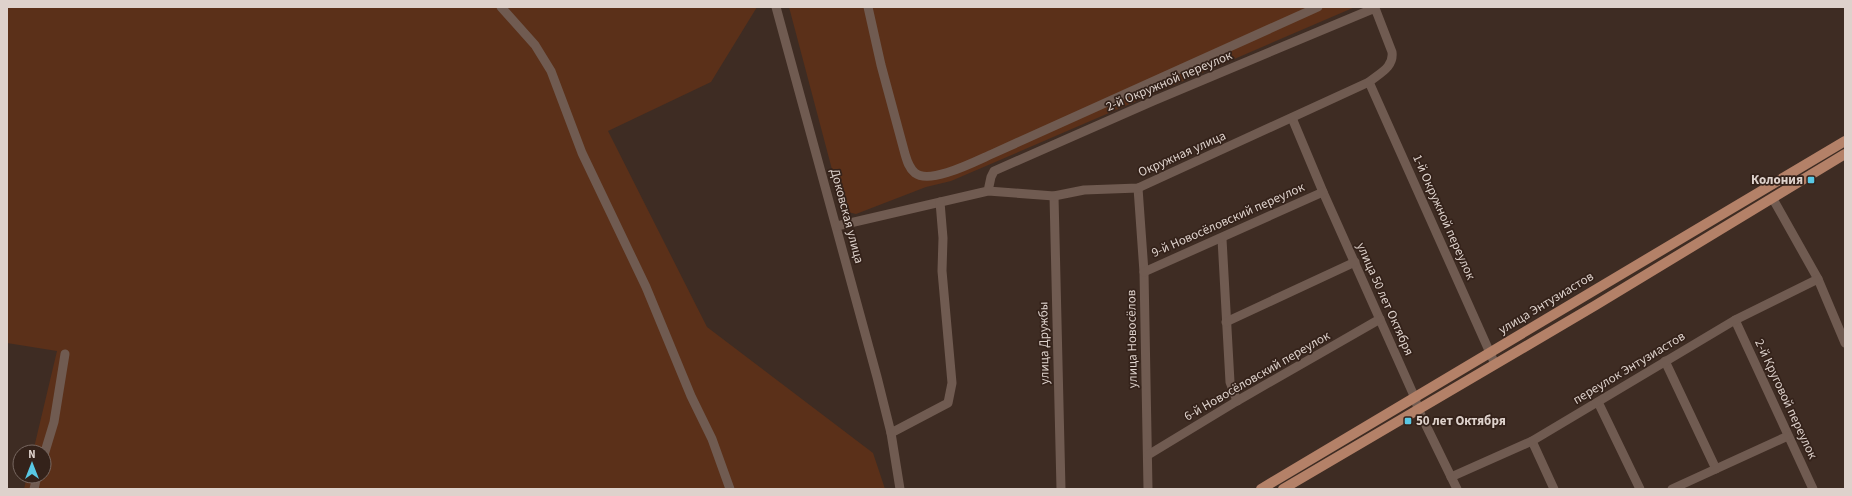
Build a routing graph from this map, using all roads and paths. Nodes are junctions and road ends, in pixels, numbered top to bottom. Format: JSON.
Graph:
{"nodes":[{"id":1,"x":501,"y":7,"type":"edge"},
{"id":2,"x":776,"y":7,"type":"edge"},
{"id":3,"x":868,"y":7,"type":"edge"},
{"id":4,"x":1318,"y":7,"type":"edge"},
{"id":5,"x":1375,"y":8,"type":"joint"},
{"id":6,"x":1370,"y":82,"type":"junction"},
{"id":7,"x":1292,"y":118,"type":"junction"},
{"id":8,"x":1845,"y":141,"type":"edge"},
{"id":9,"x":1845,"y":154,"type":"edge"},
{"id":10,"x":1138,"y":188,"type":"junction"},
{"id":11,"x":988,"y":191,"type":"junction"},
{"id":12,"x":1323,"y":192,"type":"junction"},
{"id":13,"x":1054,"y":196,"type":"junction"},
{"id":14,"x":1773,"y":199,"type":"junction"},
{"id":15,"x":940,"y":202,"type":"junction"},
{"id":16,"x":837,"y":226,"type":"junction"},
{"id":17,"x":1222,"y":238,"type":"junction"},
{"id":18,"x":1355,"y":262,"type":"junction"},
{"id":19,"x":1144,"y":272,"type":"junction"},
{"id":20,"x":1818,"y":279,"type":"junction"},
{"id":21,"x":1380,"y":319,"type":"junction"},
{"id":22,"x":1735,"y":320,"type":"junction"},
{"id":23,"x":1226,"y":322,"type":"junction"},
{"id":24,"x":1845,"y":343,"type":"edge"},
{"id":25,"x":1490,"y":352,"type":"junction"},
{"id":26,"x":65,"y":354,"type":"dead end"},
{"id":27,"x":1665,"y":361,"type":"junction"},
{"id":28,"x":1495,"y":364,"type":"junction"},
{"id":29,"x":1415,"y":398,"type":"junction"},
{"id":30,"x":1237,"y":401,"type":"junction"},
{"id":31,"x":1598,"y":402,"type":"junction"},
{"id":32,"x":1418,"y":409,"type":"junction"},
{"id":33,"x":891,"y":433,"type":"junction"},
{"id":34,"x":1788,"y":436,"type":"junction"},
{"id":35,"x":1532,"y":441,"type":"junction"},
{"id":36,"x":47,"y":444,"type":"edge"},
{"id":37,"x":1148,"y":455,"type":"junction"},
{"id":38,"x":1716,"y":469,"type":"junction"},
{"id":39,"x":1451,"y":477,"type":"junction"},
{"id":40,"x":1454,"y":488,"type":"edge"},
{"id":41,"x":730,"y":489,"type":"edge"},
{"id":42,"x":900,"y":489,"type":"edge"},
{"id":43,"x":1061,"y":489,"type":"edge"},
{"id":44,"x":1148,"y":489,"type":"edge"},
{"id":45,"x":1261,"y":489,"type":"edge"},
{"id":46,"x":1283,"y":489,"type":"edge"},
{"id":47,"x":1554,"y":489,"type":"edge"},
{"id":48,"x":1640,"y":489,"type":"edge"},
{"id":49,"x":1672,"y":489,"type":"edge"},
{"id":50,"x":1813,"y":489,"type":"edge"}],
"edges":[{"from":1,"to":41,"type":"street"},
{"from":2,"to":16,"type":"street","name":"Доковская улица"},
{"from":3,"to":4,"type":"street"},
{"from":5,"to":6,"type":"street","name":"Окружная улица"},
{"from":5,"to":11,"type":"street","name":"2-й Окружной переулок"},
{"from":6,"to":7,"type":"street","name":"Окружная улица"},
{"from":6,"to":25,"type":"street","name":"1-й Окружной переулок"},
{"from":7,"to":10,"type":"street","name":"Окружная улица"},
{"from":7,"to":12,"type":"street","name":"улица 50 лет Октября"},
{"from":8,"to":25,"type":"main road","name":"улица Энтузиастов"},
{"from":9,"to":14,"type":"main road","name":"улица Энтузиастов"},
{"from":10,"to":13,"type":"street","name":"Окружная улица"},
{"from":10,"to":19,"type":"street","name":"улица Новосёлов"},
{"from":11,"to":13,"type":"street","name":"Окружная улица"},
{"from":11,"to":15,"type":"street","name":"Окружная улица"},
{"from":12,"to":17,"type":"street","name":"9-й Новосёловский переулок"},
{"from":12,"to":18,"type":"street","name":"улица 50 лет Октября"},
{"from":13,"to":43,"type":"street","name":"улица Дружбы"},
{"from":14,"to":20,"type":"street"},
{"from":14,"to":28,"type":"main road","name":"улица Энтузиастов"},
{"from":15,"to":16,"type":"street","name":"Окружная улица"},
{"from":15,"to":33,"type":"street"},
{"from":16,"to":33,"type":"street","name":"Доковская улица"},
{"from":17,"to":19,"type":"street","name":"9-й Новосёловский переулок"},
{"from":17,"to":23,"type":"street"},
{"from":18,"to":21,"type":"street","name":"улица 50 лет Октября"},
{"from":18,"to":23,"type":"street"},
{"from":19,"to":37,"type":"street","name":"улица Новосёлов"},
{"from":20,"to":22,"type":"street","name":"переулок Энтузиастов"},
{"from":20,"to":24,"type":"street"},
{"from":21,"to":29,"type":"street","name":"улица 50 лет Октября"},
{"from":21,"to":30,"type":"street","name":"6-й Новосёловский переулок"},
{"from":22,"to":27,"type":"street","name":"переулок Энтузиастов"},
{"from":22,"to":34,"type":"street","name":"2-й Круговой переулок"},
{"from":23,"to":30,"type":"street"},
{"from":25,"to":28,"type":"street","name":"1-й Окружной переулок"},
{"from":25,"to":29,"type":"main road","name":"улица Энтузиастов"},
{"from":26,"to":36,"type":"street"},
{"from":27,"to":31,"type":"street","name":"переулок Энтузиастов"},
{"from":27,"to":38,"type":"street"},
{"from":28,"to":32,"type":"main road","name":"улица Энтузиастов"},
{"from":29,"to":32,"type":"street","name":"улица 50 лет Октября"},
{"from":29,"to":45,"type":"main road","name":"улица Энтузиастов"},
{"from":30,"to":37,"type":"street","name":"6-й Новосёловский переулок"},
{"from":31,"to":35,"type":"street","name":"переулок Энтузиастов"},
{"from":31,"to":48,"type":"street"},
{"from":32,"to":39,"type":"street","name":"улица 50 лет Октября"},
{"from":32,"to":46,"type":"main road","name":"улица Энтузиастов"},
{"from":33,"to":42,"type":"street","name":"Доковская улица"},
{"from":34,"to":38,"type":"street"},
{"from":34,"to":50,"type":"street","name":"2-й Круговой переулок"},
{"from":35,"to":39,"type":"street","name":"переулок Энтузиастов"},
{"from":35,"to":47,"type":"street"},
{"from":37,"to":44,"type":"street","name":"улица Новосёлов"},
{"from":38,"to":49,"type":"street"},
{"from":39,"to":40,"type":"street","name":"улица 50 лет Октября"}]}
